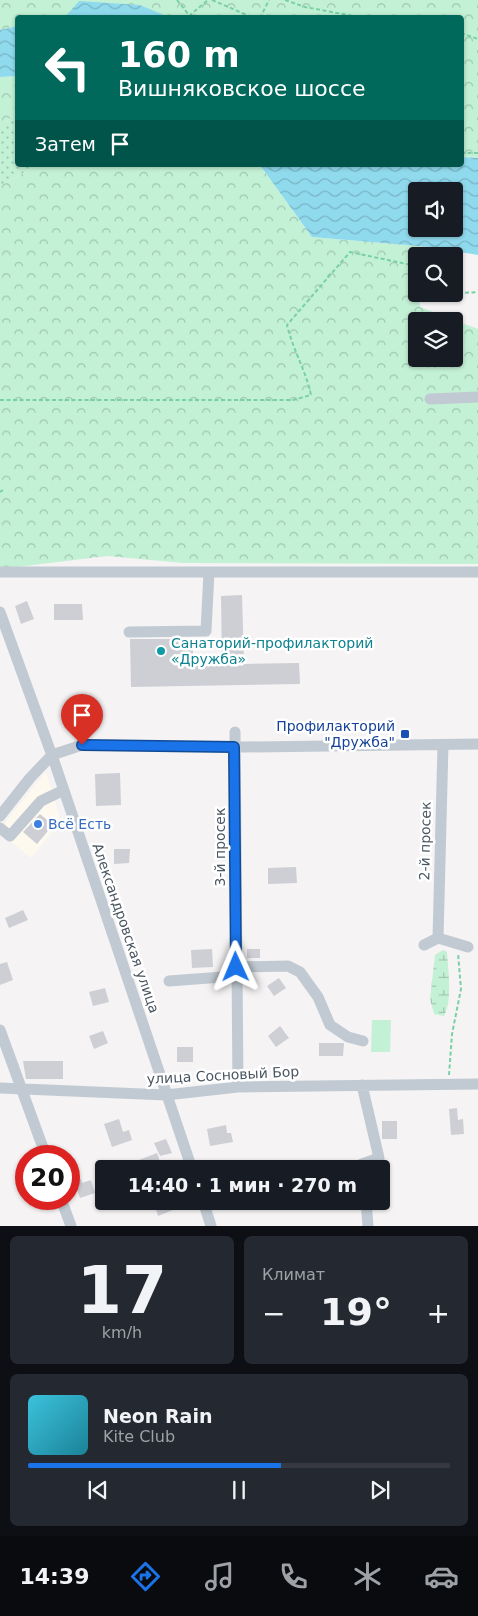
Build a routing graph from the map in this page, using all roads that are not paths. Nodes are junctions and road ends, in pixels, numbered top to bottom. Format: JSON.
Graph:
{"nodes":[{"id":1,"x":478,"y":398,"type":"edge"},
{"id":2,"x":430,"y":399,"type":"dead end"},
{"id":3,"x":0,"y":572,"type":"edge"},
{"id":4,"x":208,"y":572,"type":"junction"},
{"id":5,"x":478,"y":572,"type":"edge"},
{"id":6,"x":0,"y":612,"type":"edge"},
{"id":7,"x":129,"y":632,"type":"dead end"},
{"id":8,"x":235,"y":732,"type":"dead end"},
{"id":9,"x":478,"y":744,"type":"edge"},
{"id":10,"x":443,"y":745,"type":"junction"},
{"id":11,"x":234,"y":747,"type":"junction"},
{"id":12,"x":52,"y":755,"type":"junction"},
{"id":13,"x":64,"y":790,"type":"junction"},
{"id":14,"x":0,"y":816,"type":"edge"},
{"id":15,"x":0,"y":828,"type":"edge"},
{"id":16,"x":438,"y":938,"type":"junction"},
{"id":17,"x":424,"y":944,"type":"dead end"},
{"id":18,"x":462,"y":945,"type":"road end"},
{"id":19,"x":236,"y":971,"type":"junction"},
{"id":20,"x":169,"y":981,"type":"dead end"},
{"id":21,"x":0,"y":1030,"type":"edge"},
{"id":22,"x":363,"y":1041,"type":"dead end"},
{"id":23,"x":478,"y":1084,"type":"edge"},
{"id":24,"x":362,"y":1085,"type":"junction"},
{"id":25,"x":238,"y":1087,"type":"junction"},
{"id":26,"x":0,"y":1088,"type":"edge"},
{"id":27,"x":21,"y":1088,"type":"junction"},
{"id":28,"x":166,"y":1095,"type":"junction"},
{"id":29,"x":42,"y":1145,"type":"edge"},
{"id":30,"x":189,"y":1160,"type":"edge"},
{"id":31,"x":373,"y":1160,"type":"edge"},
{"id":32,"x":65,"y":1210,"type":"edge"},
{"id":33,"x":206,"y":1210,"type":"edge"},
{"id":34,"x":367,"y":1210,"type":"edge"},
{"id":35,"x":71,"y":1226,"type":"edge"},
{"id":36,"x":211,"y":1226,"type":"edge"},
{"id":37,"x":368,"y":1226,"type":"edge"}],
"edges":[{"from":1,"to":2,"type":"street"},
{"from":3,"to":4,"type":"street"},
{"from":4,"to":5,"type":"street"},
{"from":4,"to":7,"type":"street"},
{"from":6,"to":12,"type":"street","name":"Александровская улица"},
{"from":8,"to":11,"type":"street","name":"3-й просек"},
{"from":9,"to":10,"type":"street"},
{"from":10,"to":11,"type":"street"},
{"from":10,"to":16,"type":"street","name":"2-й просек"},
{"from":11,"to":12,"type":"street"},
{"from":11,"to":19,"type":"street","name":"3-й просек"},
{"from":12,"to":13,"type":"street","name":"Александровская улица"},
{"from":12,"to":14,"type":"street"},
{"from":13,"to":15,"type":"street"},
{"from":13,"to":28,"type":"street","name":"Александровская улица"},
{"from":16,"to":17,"type":"street"},
{"from":16,"to":18,"type":"street"},
{"from":19,"to":20,"type":"street"},
{"from":19,"to":22,"type":"street"},
{"from":19,"to":25,"type":"street","name":"3-й просек"},
{"from":21,"to":27,"type":"street"},
{"from":23,"to":24,"type":"street","name":"улица Сосновый Бор"},
{"from":24,"to":25,"type":"street","name":"улица Сосновый Бор"},
{"from":24,"to":31,"type":"street"},
{"from":25,"to":28,"type":"street","name":"улица Сосновый Бор"},
{"from":26,"to":27,"type":"street","name":"улица Сосновый Бор"},
{"from":27,"to":28,"type":"street","name":"улица Сосновый Бор"},
{"from":27,"to":29,"type":"street"},
{"from":28,"to":30,"type":"street","name":"Александровская улица"},
{"from":32,"to":35,"type":"street"},
{"from":33,"to":36,"type":"street"},
{"from":34,"to":37,"type":"street"}]}
